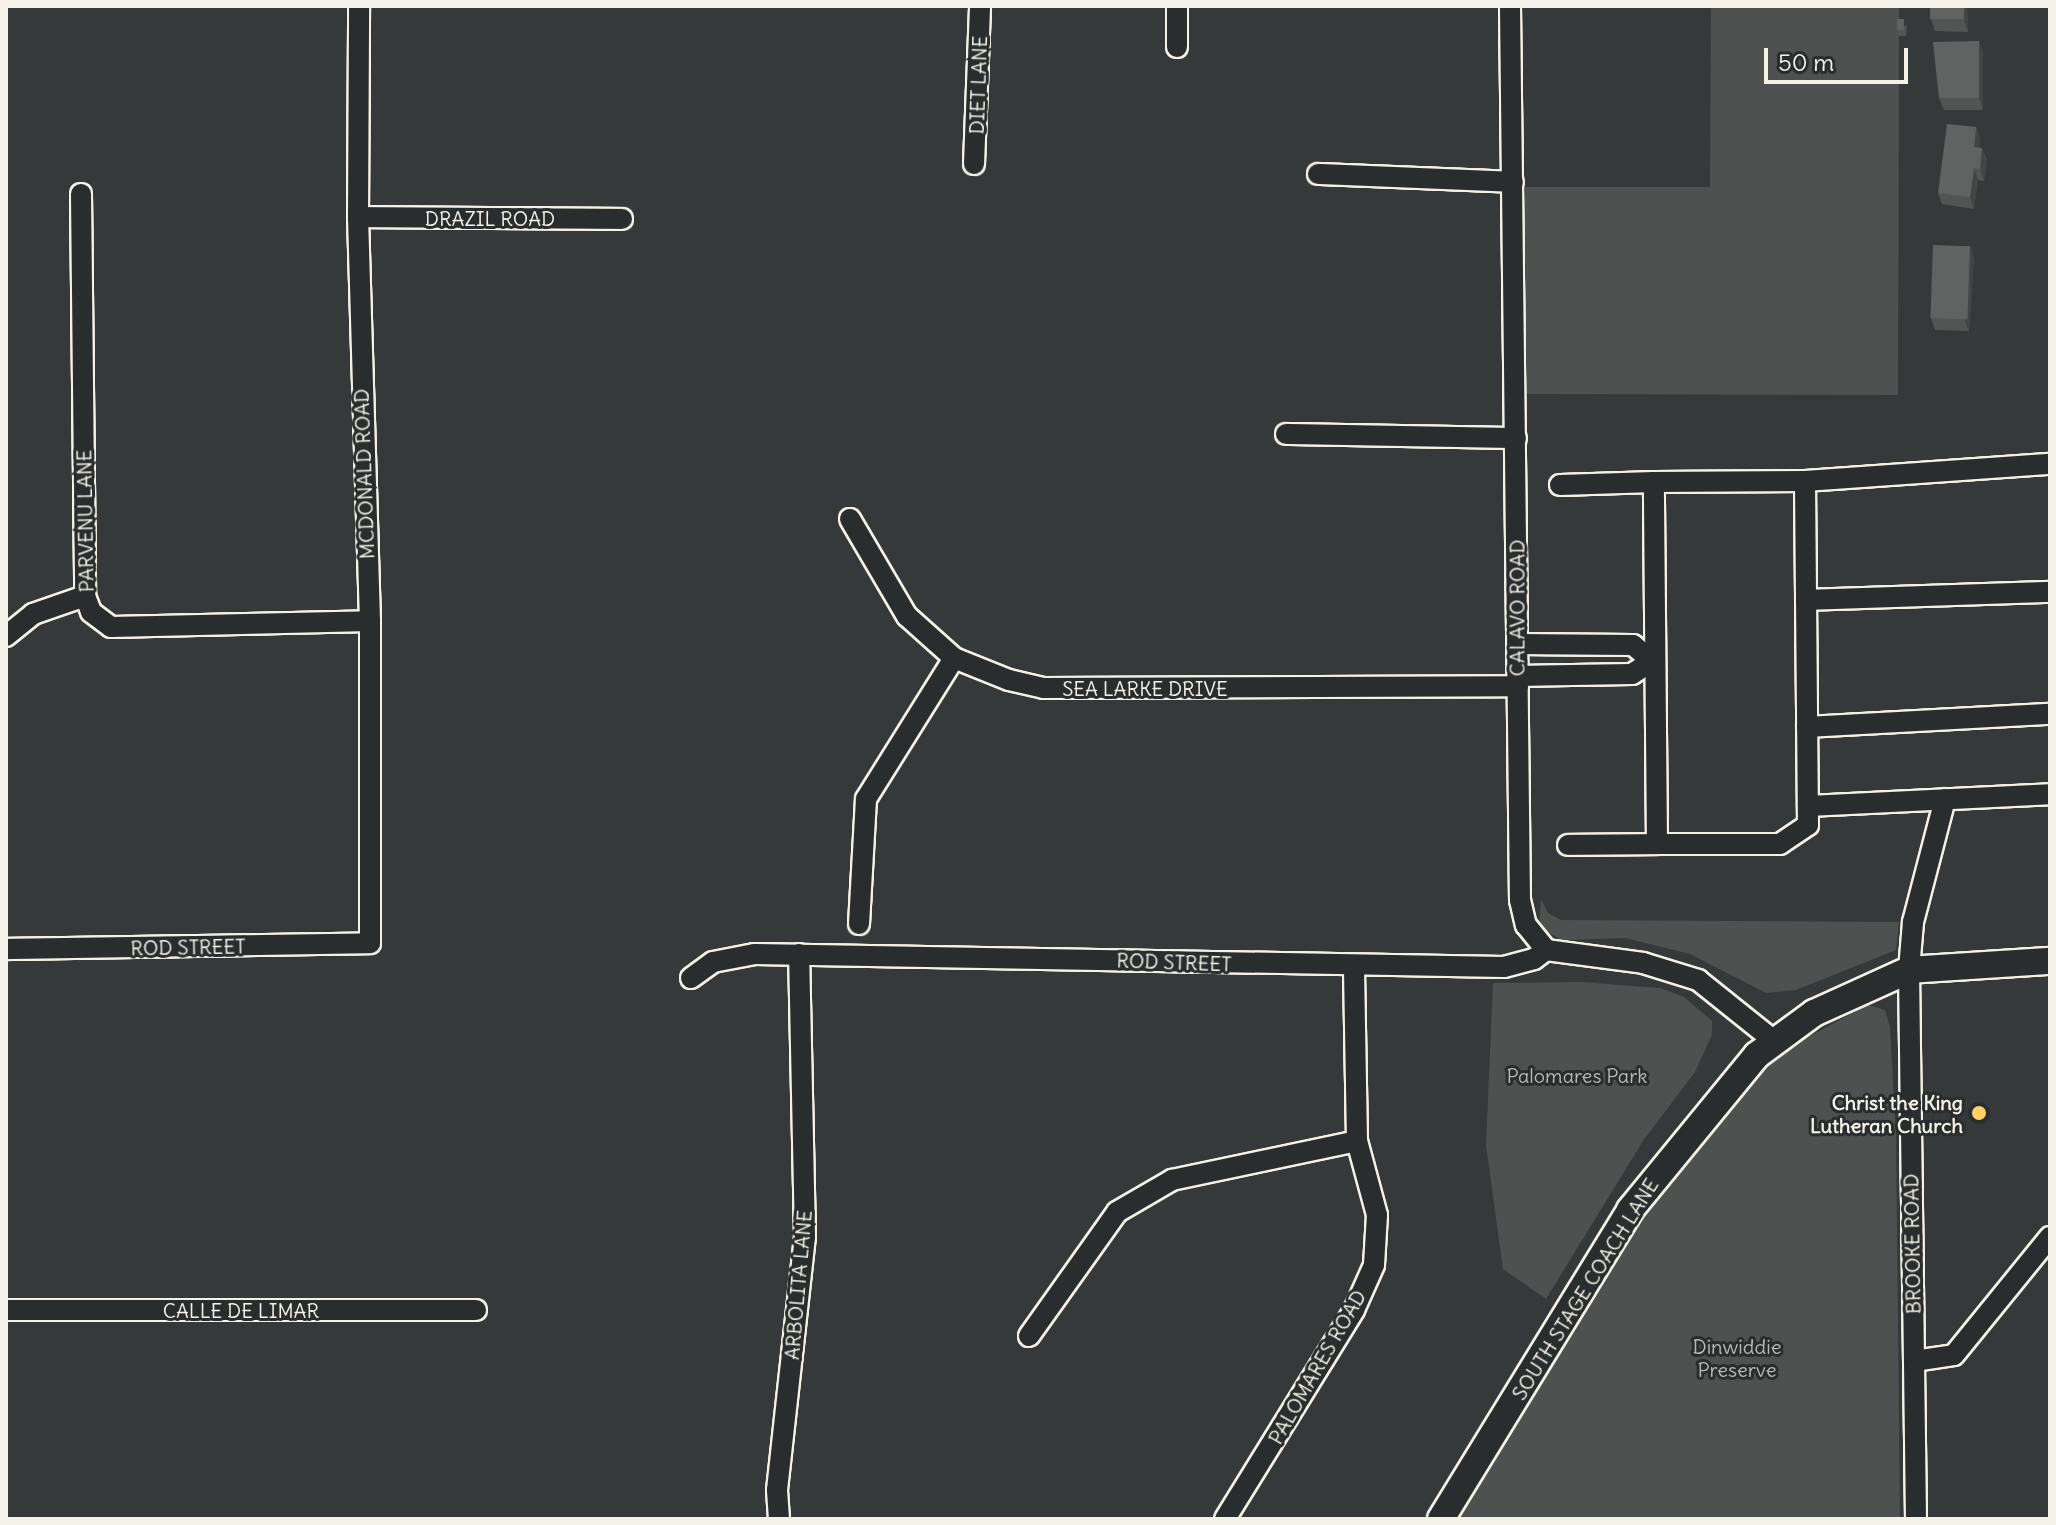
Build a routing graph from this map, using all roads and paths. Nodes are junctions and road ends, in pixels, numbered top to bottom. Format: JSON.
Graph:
{"nodes":[{"id":1,"x":359,"y":6,"type":"edge"},
{"id":2,"x":980,"y":6,"type":"edge"},
{"id":3,"x":1177,"y":6,"type":"edge"},
{"id":4,"x":1510,"y":6,"type":"edge"},
{"id":5,"x":1177,"y":47,"type":"dead end"},
{"id":6,"x":974,"y":164,"type":"dead end"},
{"id":7,"x":1318,"y":174,"type":"dead end"},
{"id":8,"x":1513,"y":182,"type":"junction"},
{"id":9,"x":81,"y":194,"type":"dead end"},
{"id":10,"x":358,"y":217,"type":"junction"},
{"id":11,"x":622,"y":219,"type":"dead end"},
{"id":12,"x":1286,"y":434,"type":"dead end"},
{"id":13,"x":1516,"y":438,"type":"junction"},
{"id":14,"x":2050,"y":464,"type":"edge"},
{"id":15,"x":1805,"y":481,"type":"junction"},
{"id":16,"x":1654,"y":482,"type":"junction"},
{"id":17,"x":1560,"y":485,"type":"dead end"},
{"id":18,"x":850,"y":519,"type":"dead end"},
{"id":19,"x":2050,"y":592,"type":"edge"},
{"id":20,"x":85,"y":596,"type":"junction"},
{"id":21,"x":1806,"y":600,"type":"junction"},
{"id":22,"x":370,"y":621,"type":"junction"},
{"id":23,"x":6,"y":636,"type":"edge"},
{"id":24,"x":1519,"y":644,"type":"junction"},
{"id":25,"x":954,"y":658,"type":"junction"},
{"id":26,"x":1652,"y":661,"type":"junction"},
{"id":27,"x":1518,"y":681,"type":"junction"},
{"id":28,"x":2050,"y":714,"type":"edge"},
{"id":29,"x":1807,"y":727,"type":"junction"},
{"id":30,"x":2050,"y":794,"type":"edge"},
{"id":31,"x":1945,"y":799,"type":"junction"},
{"id":32,"x":1808,"y":806,"type":"junction"},
{"id":33,"x":1657,"y":844,"type":"junction"},
{"id":34,"x":1568,"y":845,"type":"dead end"},
{"id":35,"x":859,"y":924,"type":"dead end"},
{"id":36,"x":370,"y":943,"type":"joint"},
{"id":37,"x":6,"y":949,"type":"edge"},
{"id":38,"x":1546,"y":950,"type":"junction"},
{"id":39,"x":799,"y":954,"type":"junction"},
{"id":40,"x":2050,"y":961,"type":"edge"},
{"id":41,"x":1354,"y":967,"type":"junction"},
{"id":42,"x":1909,"y":970,"type":"junction"},
{"id":43,"x":691,"y":978,"type":"dead end"},
{"id":44,"x":1773,"y":1040,"type":"junction"},
{"id":45,"x":1357,"y":1141,"type":"junction"},
{"id":46,"x":2050,"y":1237,"type":"edge"},
{"id":47,"x":6,"y":1310,"type":"edge"},
{"id":48,"x":476,"y":1310,"type":"dead end"},
{"id":49,"x":1029,"y":1336,"type":"dead end"},
{"id":50,"x":1914,"y":1361,"type":"junction"},
{"id":51,"x":779,"y":1519,"type":"edge"},
{"id":52,"x":1225,"y":1519,"type":"edge"},
{"id":53,"x":1441,"y":1519,"type":"edge"},
{"id":54,"x":1916,"y":1519,"type":"edge"}],
"edges":[{"from":1,"to":10,"type":"street","name":"MCDONALD ROAD"},
{"from":2,"to":6,"type":"street","name":"DIET LANE"},
{"from":3,"to":5,"type":"street"},
{"from":4,"to":8,"type":"street","name":"CALAVO ROAD"},
{"from":7,"to":8,"type":"street"},
{"from":8,"to":13,"type":"street","name":"CALAVO ROAD"},
{"from":9,"to":20,"type":"street","name":"PARVENU LANE"},
{"from":10,"to":11,"type":"street","name":"DRAZIL ROAD"},
{"from":10,"to":22,"type":"street","name":"MCDONALD ROAD"},
{"from":12,"to":13,"type":"street"},
{"from":13,"to":24,"type":"street","name":"CALAVO ROAD"},
{"from":14,"to":15,"type":"street"},
{"from":15,"to":16,"type":"street"},
{"from":15,"to":21,"type":"street"},
{"from":16,"to":17,"type":"street"},
{"from":16,"to":26,"type":"street"},
{"from":18,"to":25,"type":"street","name":"SEA LARKE DRIVE"},
{"from":19,"to":21,"type":"street"},
{"from":20,"to":22,"type":"street","name":"PARVENU LANE"},
{"from":20,"to":23,"type":"street"},
{"from":21,"to":29,"type":"street"},
{"from":22,"to":36,"type":"street","name":"MCDONALD ROAD"},
{"from":24,"to":26,"type":"street"},
{"from":24,"to":27,"type":"street","name":"CALAVO ROAD"},
{"from":25,"to":27,"type":"street","name":"SEA LARKE DRIVE"},
{"from":25,"to":35,"type":"street"},
{"from":26,"to":27,"type":"street","name":"SEA LARKE DRIVE"},
{"from":26,"to":33,"type":"street"},
{"from":27,"to":38,"type":"street","name":"CALAVO ROAD"},
{"from":28,"to":29,"type":"street"},
{"from":29,"to":32,"type":"street"},
{"from":30,"to":31,"type":"street"},
{"from":31,"to":32,"type":"street"},
{"from":31,"to":42,"type":"street","name":"BROOKE ROAD"},
{"from":32,"to":33,"type":"street"},
{"from":33,"to":34,"type":"street"},
{"from":36,"to":37,"type":"street","name":"ROD STREET"},
{"from":38,"to":41,"type":"street","name":"ROD STREET"},
{"from":38,"to":44,"type":"street"},
{"from":39,"to":41,"type":"street","name":"ROD STREET"},
{"from":39,"to":43,"type":"street","name":"ROD STREET"},
{"from":39,"to":51,"type":"street","name":"ARBOLITA LANE"},
{"from":40,"to":42,"type":"main road","name":"SOUTH STAGE COACH LANE"},
{"from":41,"to":45,"type":"street","name":"PALOMARES ROAD"},
{"from":42,"to":44,"type":"main road","name":"SOUTH STAGE COACH LANE"},
{"from":42,"to":50,"type":"street","name":"BROOKE ROAD"},
{"from":44,"to":53,"type":"main road","name":"SOUTH STAGE COACH LANE"},
{"from":45,"to":49,"type":"street"},
{"from":45,"to":52,"type":"street","name":"PALOMARES ROAD"},
{"from":46,"to":50,"type":"street"},
{"from":47,"to":48,"type":"street","name":"CALLE DE LIMAR"},
{"from":50,"to":54,"type":"street","name":"BROOKE ROAD"}]}
